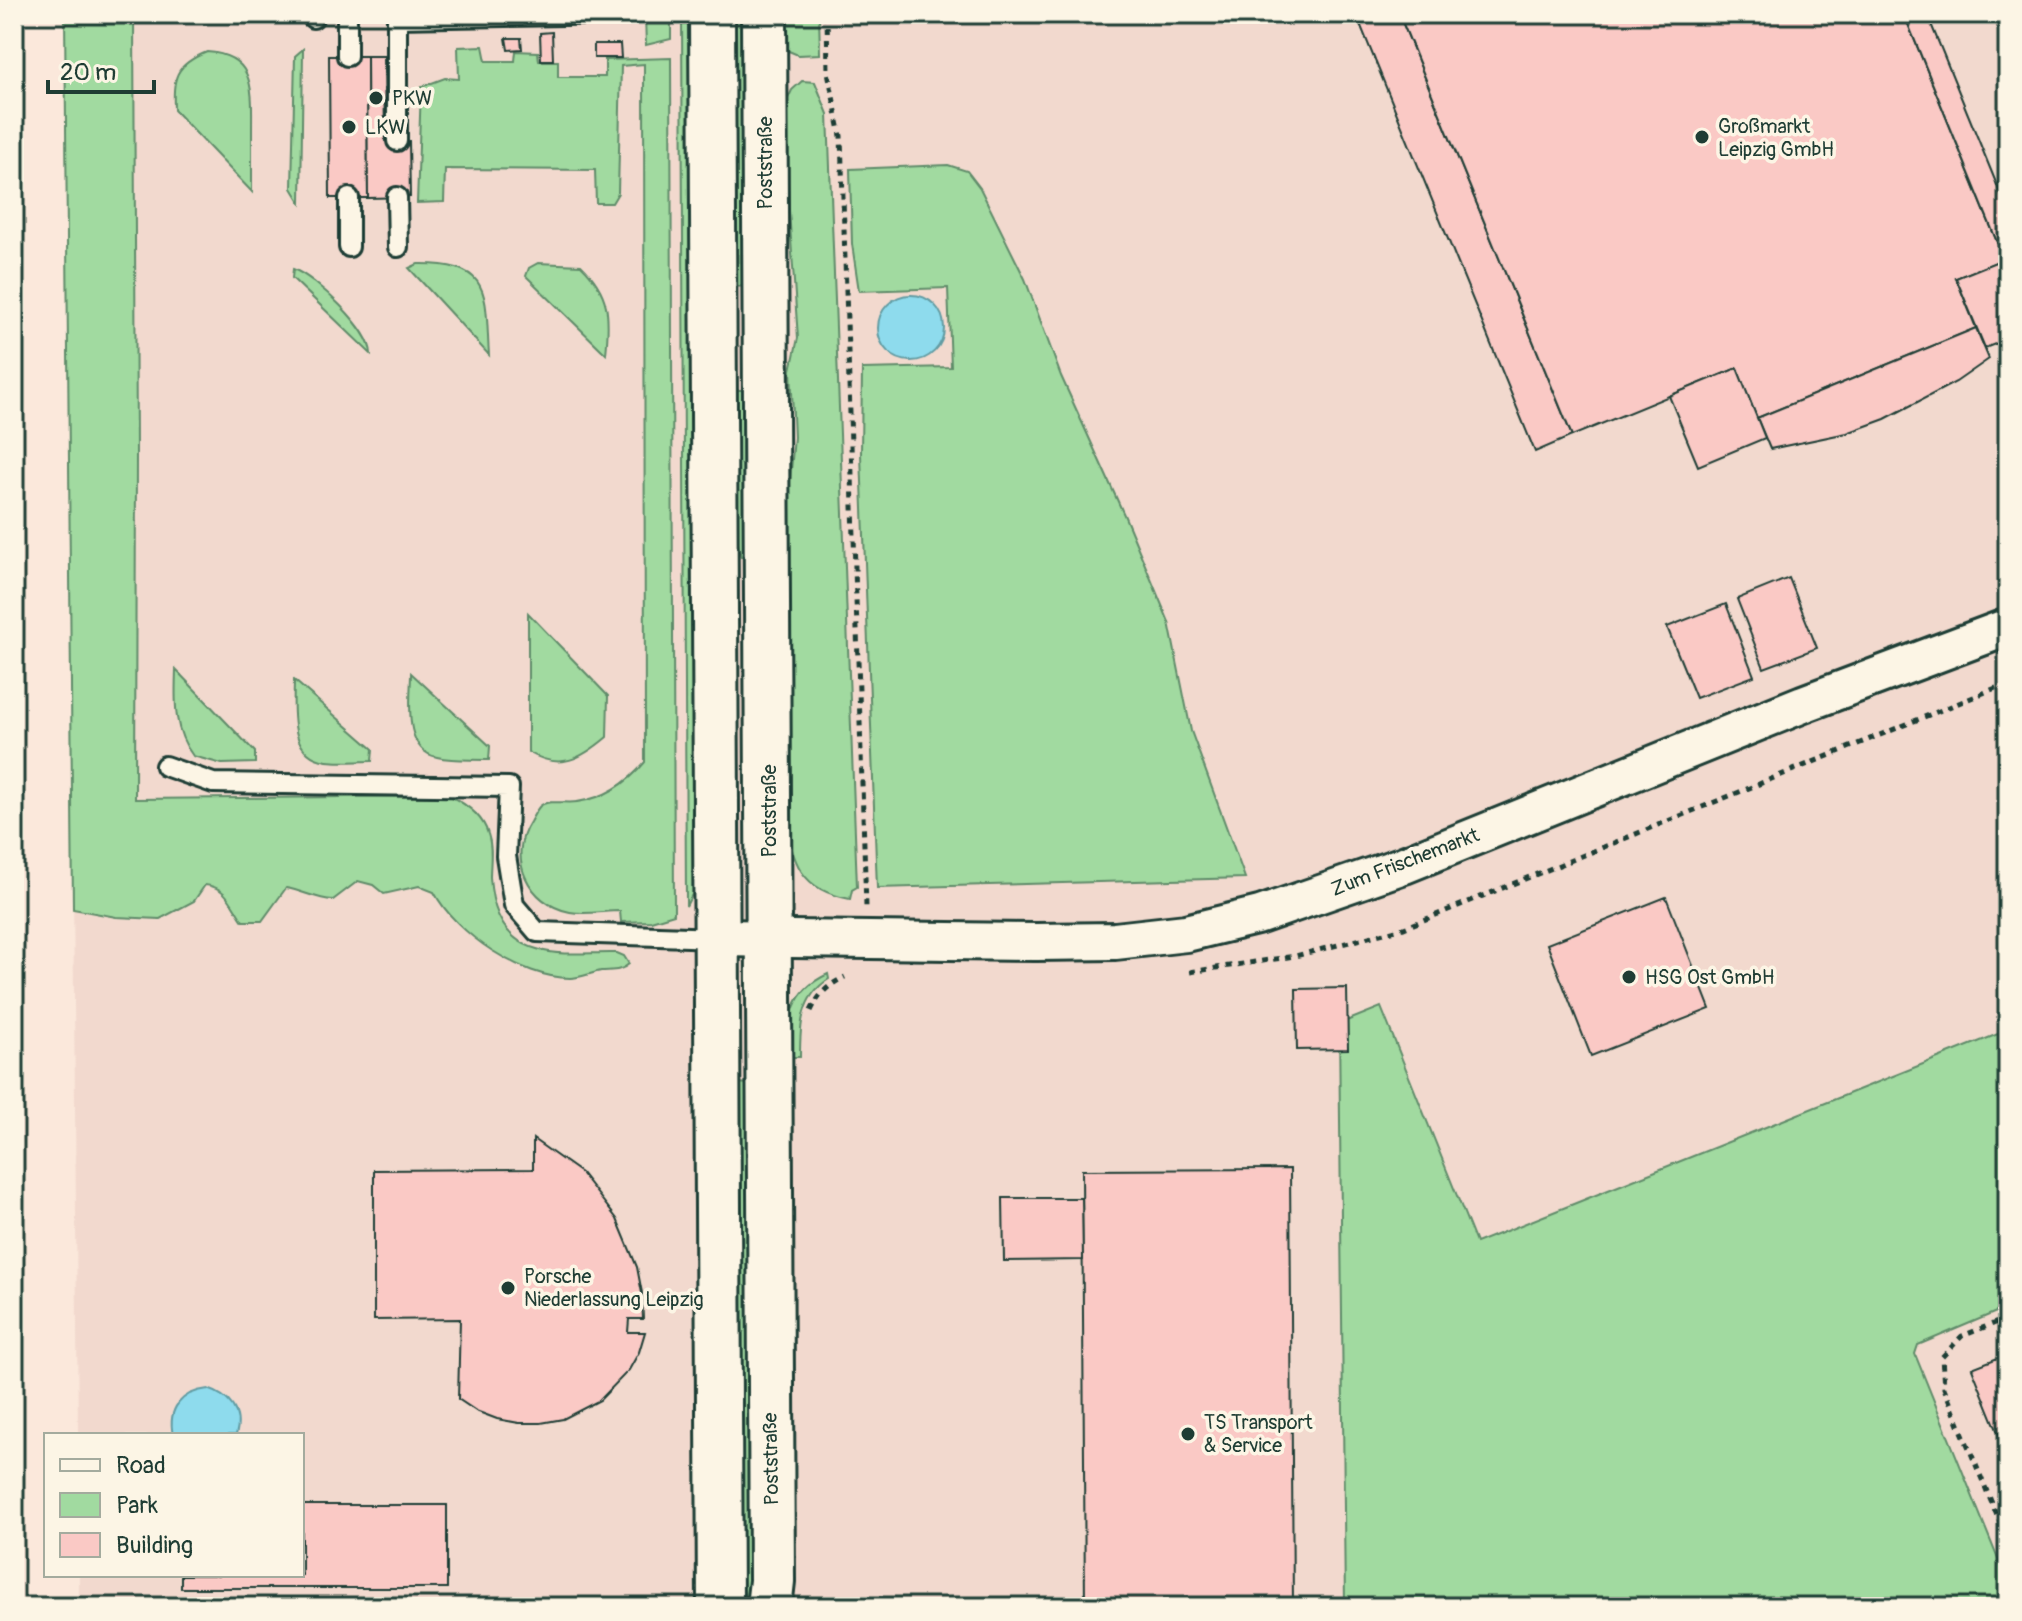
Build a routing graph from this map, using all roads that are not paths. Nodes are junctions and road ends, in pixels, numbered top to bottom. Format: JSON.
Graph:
{"nodes":[{"id":1,"x":618,"y":14,"type":"edge"},
{"id":2,"x":712,"y":14,"type":"edge"},
{"id":3,"x":764,"y":14,"type":"edge"},
{"id":4,"x":397,"y":16,"type":"edge"},
{"id":5,"x":347,"y":17,"type":"dead end"},
{"id":6,"x":347,"y":56,"type":"dead end"},
{"id":7,"x":397,"y":141,"type":"dead end"},
{"id":8,"x":397,"y":197,"type":"dead end"},
{"id":9,"x":349,"y":198,"type":"dead end"},
{"id":10,"x":349,"y":247,"type":"dead end"},
{"id":11,"x":398,"y":247,"type":"dead end"},
{"id":12,"x":2008,"y":627,"type":"edge"},
{"id":13,"x":165,"y":766,"type":"dead end"},
{"id":14,"x":769,"y":937,"type":"junction"},
{"id":15,"x":719,"y":938,"type":"junction"},
{"id":16,"x":720,"y":1607,"type":"edge"},
{"id":17,"x":769,"y":1607,"type":"edge"}],
"edges":[{"from":1,"to":4,"type":"lane"},
{"from":2,"to":15,"type":"street"},
{"from":3,"to":14,"type":"street","name":"Poststraße"},
{"from":4,"to":7,"type":"lane"},
{"from":5,"to":6,"type":"lane"},
{"from":8,"to":11,"type":"lane"},
{"from":9,"to":10,"type":"lane"},
{"from":12,"to":14,"type":"street","name":"Zum Frischemarkt"},
{"from":13,"to":15,"type":"lane"},
{"from":14,"to":15,"type":"street","name":"Zum Frischemarkt"},
{"from":14,"to":17,"type":"street","name":"Poststraße"},
{"from":15,"to":16,"type":"street"}]}
